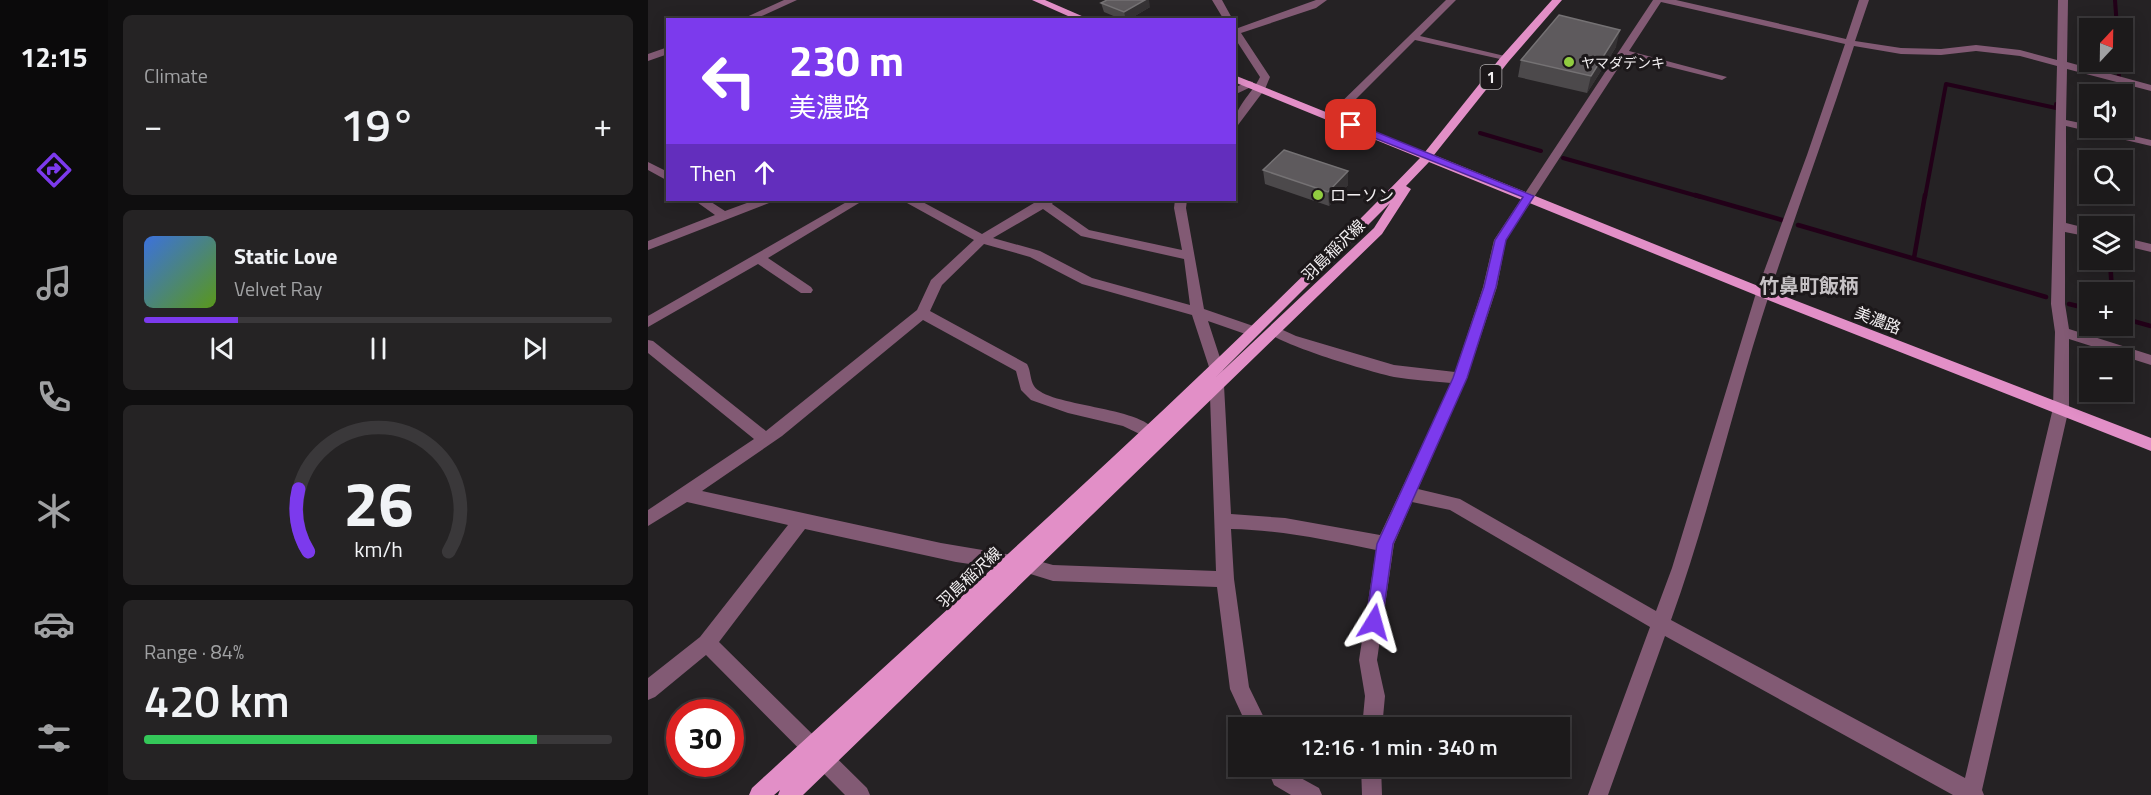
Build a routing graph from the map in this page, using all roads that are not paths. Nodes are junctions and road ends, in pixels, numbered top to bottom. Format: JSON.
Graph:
{"nodes":[{"id":1,"x":792,"y":0,"type":"edge"},
{"id":2,"x":1036,"y":0,"type":"edge"},
{"id":3,"x":1217,"y":0,"type":"edge"},
{"id":4,"x":1322,"y":0,"type":"edge"},
{"id":5,"x":1451,"y":0,"type":"edge"},
{"id":6,"x":1557,"y":0,"type":"edge"},
{"id":7,"x":1658,"y":0,"type":"edge"},
{"id":8,"x":1664,"y":0,"type":"edge"},
{"id":9,"x":1864,"y":0,"type":"edge"},
{"id":10,"x":2064,"y":0,"type":"edge"},
{"id":11,"x":1309,"y":3,"type":"edge"},
{"id":12,"x":758,"y":17,"type":"edge"},
{"id":13,"x":1082,"y":18,"type":"edge"},
{"id":14,"x":1228,"y":18,"type":"edge"},
{"id":15,"x":1236,"y":31,"type":"edge"},
{"id":16,"x":1236,"y":33,"type":"edge"},
{"id":17,"x":1413,"y":37,"type":"junction"},
{"id":18,"x":1849,"y":41,"type":"junction"},
{"id":19,"x":666,"y":51,"type":"edge"},
{"id":20,"x":1624,"y":53,"type":"junction"},
{"id":21,"x":648,"y":58,"type":"edge"},
{"id":22,"x":1505,"y":59,"type":"junction"},
{"id":23,"x":2062,"y":63,"type":"junction"},
{"id":24,"x":1722,"y":77,"type":"dead end"},
{"id":25,"x":1236,"y":79,"type":"edge"},
{"id":26,"x":1255,"y":86,"type":"junction"},
{"id":27,"x":2151,"y":88,"type":"edge"},
{"id":28,"x":1236,"y":91,"type":"edge"},
{"id":29,"x":1332,"y":117,"type":"junction"},
{"id":30,"x":1236,"y":119,"type":"edge"},
{"id":31,"x":2062,"y":122,"type":"junction"},
{"id":32,"x":2151,"y":143,"type":"edge"},
{"id":33,"x":1427,"y":157,"type":"junction"},
{"id":34,"x":648,"y":165,"type":"edge"},
{"id":35,"x":666,"y":177,"type":"edge"},
{"id":36,"x":1529,"y":196,"type":"junction"},
{"id":37,"x":702,"y":201,"type":"edge"},
{"id":38,"x":762,"y":201,"type":"edge"},
{"id":39,"x":856,"y":201,"type":"edge"},
{"id":40,"x":913,"y":201,"type":"edge"},
{"id":41,"x":1046,"y":201,"type":"edge"},
{"id":42,"x":1181,"y":201,"type":"edge"},
{"id":43,"x":724,"y":216,"type":"junction"},
{"id":44,"x":2059,"y":226,"type":"junction"},
{"id":45,"x":2079,"y":231,"type":"edge"},
{"id":46,"x":982,"y":239,"type":"junction"},
{"id":47,"x":2133,"y":244,"type":"edge"},
{"id":48,"x":648,"y":246,"type":"edge"},
{"id":49,"x":2151,"y":248,"type":"edge"},
{"id":50,"x":1190,"y":256,"type":"junction"},
{"id":51,"x":758,"y":258,"type":"junction"},
{"id":52,"x":806,"y":290,"type":"dead end"},
{"id":53,"x":1763,"y":293,"type":"junction"},
{"id":54,"x":1198,"y":312,"type":"junction"},
{"id":55,"x":922,"y":313,"type":"junction"},
{"id":56,"x":648,"y":321,"type":"edge"},
{"id":57,"x":1274,"y":331,"type":"junction"},
{"id":58,"x":1254,"y":332,"type":"junction"},
{"id":59,"x":2062,"y":332,"type":"junction"},
{"id":60,"x":648,"y":345,"type":"edge"},
{"id":61,"x":2151,"y":360,"type":"edge"},
{"id":62,"x":1216,"y":367,"type":"junction"},
{"id":63,"x":1460,"y":378,"type":"junction"},
{"id":64,"x":1217,"y":386,"type":"junction"},
{"id":65,"x":2061,"y":408,"type":"junction"},
{"id":66,"x":1148,"y":432,"type":"junction"},
{"id":67,"x":766,"y":440,"type":"junction"},
{"id":68,"x":2151,"y":445,"type":"edge"},
{"id":69,"x":684,"y":494,"type":"junction"},
{"id":70,"x":1406,"y":494,"type":"junction"},
{"id":71,"x":648,"y":519,"type":"edge"},
{"id":72,"x":1224,"y":521,"type":"junction"},
{"id":73,"x":800,"y":522,"type":"junction"},
{"id":74,"x":1385,"y":544,"type":"junction"},
{"id":75,"x":1020,"y":562,"type":"junction"},
{"id":76,"x":1225,"y":579,"type":"junction"},
{"id":77,"x":1661,"y":622,"type":"junction"},
{"id":78,"x":707,"y":643,"type":"junction"},
{"id":79,"x":648,"y":690,"type":"edge"},
{"id":80,"x":1254,"y":717,"type":"edge"},
{"id":81,"x":1373,"y":717,"type":"edge"},
{"id":82,"x":818,"y":754,"type":"junction"},
{"id":83,"x":1371,"y":777,"type":"edge"},
{"id":84,"x":1282,"y":780,"type":"edge"},
{"id":85,"x":1972,"y":794,"type":"edge"},
{"id":86,"x":759,"y":795,"type":"edge"},
{"id":87,"x":788,"y":795,"type":"edge"},
{"id":88,"x":860,"y":795,"type":"edge"},
{"id":89,"x":1312,"y":795,"type":"edge"},
{"id":90,"x":1372,"y":795,"type":"edge"},
{"id":91,"x":1598,"y":795,"type":"edge"}],
"edges":[{"from":1,"to":12,"type":"street"},
{"from":2,"to":13,"type":"main road"},
{"from":3,"to":14,"type":"street"},
{"from":4,"to":11,"type":"street"},
{"from":5,"to":17,"type":"street"},
{"from":6,"to":22,"type":"main road","number":"1"},
{"from":7,"to":20,"type":"street"},
{"from":8,"to":18,"type":"street"},
{"from":9,"to":18,"type":"street"},
{"from":10,"to":23,"type":"street"},
{"from":11,"to":15,"type":"street"},
{"from":16,"to":26,"type":"street"},
{"from":17,"to":22,"type":"street"},
{"from":17,"to":29,"type":"street"},
{"from":18,"to":23,"type":"street"},
{"from":18,"to":53,"type":"street"},
{"from":19,"to":21,"type":"street"},
{"from":20,"to":24,"type":"street"},
{"from":20,"to":36,"type":"street"},
{"from":22,"to":33,"type":"main road","number":"1"},
{"from":23,"to":27,"type":"street"},
{"from":23,"to":31,"type":"street"},
{"from":25,"to":26,"type":"main road","name":"美濃路"},
{"from":26,"to":28,"type":"street"},
{"from":26,"to":29,"type":"main road","name":"美濃路"},
{"from":26,"to":30,"type":"street"},
{"from":29,"to":33,"type":"main road","name":"美濃路"},
{"from":31,"to":32,"type":"street"},
{"from":31,"to":44,"type":"street"},
{"from":33,"to":36,"type":"main road","name":"美濃路"},
{"from":33,"to":57,"type":"main road","name":"羽島稲沢線"},
{"from":33,"to":58,"type":"main road","name":"羽島稲沢線"},
{"from":34,"to":35,"type":"street"},
{"from":36,"to":53,"type":"main road","name":"美濃路"},
{"from":36,"to":63,"type":"street"},
{"from":37,"to":43,"type":"street"},
{"from":38,"to":43,"type":"street"},
{"from":39,"to":51,"type":"street"},
{"from":40,"to":46,"type":"street"},
{"from":41,"to":46,"type":"street"},
{"from":41,"to":50,"type":"street"},
{"from":42,"to":50,"type":"street"},
{"from":43,"to":48,"type":"street"},
{"from":44,"to":45,"type":"street"},
{"from":44,"to":59,"type":"street"},
{"from":46,"to":54,"type":"street"},
{"from":46,"to":55,"type":"street"},
{"from":47,"to":49,"type":"street"},
{"from":50,"to":54,"type":"street"},
{"from":51,"to":52,"type":"street"},
{"from":51,"to":56,"type":"street"},
{"from":53,"to":65,"type":"main road","name":"美濃路"},
{"from":53,"to":77,"type":"street"},
{"from":54,"to":58,"type":"street"},
{"from":54,"to":62,"type":"street"},
{"from":55,"to":66,"type":"street"},
{"from":55,"to":67,"type":"street"},
{"from":57,"to":63,"type":"street"},
{"from":57,"to":64,"type":"main road","name":"羽島稲沢線"},
{"from":58,"to":62,"type":"main road","name":"羽島稲沢線"},
{"from":59,"to":61,"type":"street"},
{"from":59,"to":65,"type":"street"},
{"from":60,"to":67,"type":"street"},
{"from":62,"to":64,"type":"street"},
{"from":62,"to":66,"type":"main road","name":"羽島稲沢線"},
{"from":63,"to":70,"type":"street"},
{"from":64,"to":72,"type":"street"},
{"from":64,"to":75,"type":"main road","name":"羽島稲沢線"},
{"from":65,"to":68,"type":"main road","name":"美濃路"},
{"from":65,"to":85,"type":"street"},
{"from":66,"to":75,"type":"main road","name":"羽島稲沢線"},
{"from":67,"to":69,"type":"street"},
{"from":69,"to":71,"type":"street"},
{"from":69,"to":73,"type":"street"},
{"from":70,"to":74,"type":"street"},
{"from":70,"to":77,"type":"street"},
{"from":72,"to":74,"type":"street"},
{"from":72,"to":76,"type":"street"},
{"from":73,"to":75,"type":"street"},
{"from":73,"to":78,"type":"street"},
{"from":74,"to":81,"type":"street"},
{"from":75,"to":76,"type":"street"},
{"from":75,"to":82,"type":"main road","name":"羽島稲沢線"},
{"from":76,"to":80,"type":"street"},
{"from":77,"to":85,"type":"street"},
{"from":77,"to":91,"type":"street"},
{"from":78,"to":79,"type":"street"},
{"from":78,"to":82,"type":"street"},
{"from":82,"to":86,"type":"main road","name":"羽島稲沢線"},
{"from":82,"to":87,"type":"main road","name":"羽島稲沢線"},
{"from":82,"to":88,"type":"street"},
{"from":83,"to":90,"type":"street"},
{"from":84,"to":89,"type":"street"}]}
